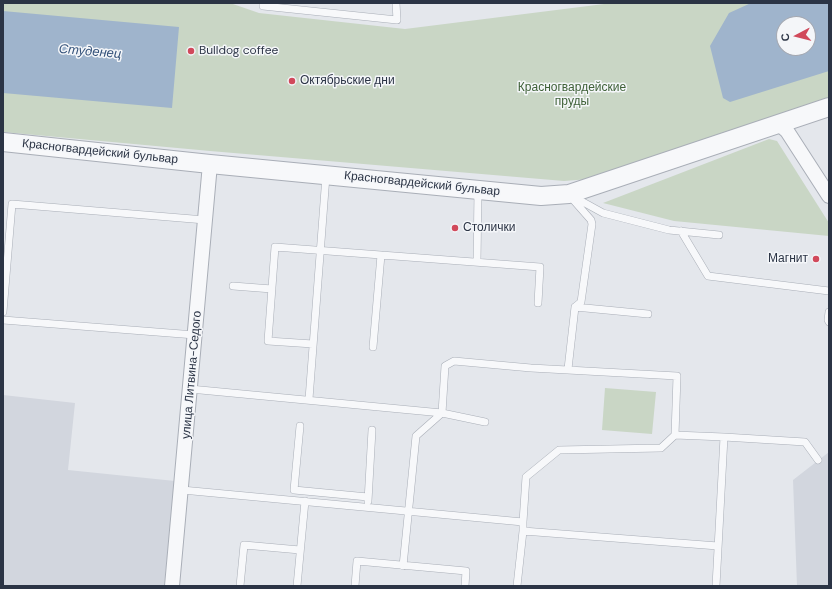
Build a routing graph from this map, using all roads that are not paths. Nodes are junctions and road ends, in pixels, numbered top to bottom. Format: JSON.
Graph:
{"nodes":[{"id":1,"x":263,"y":3,"type":"edge"},
{"id":2,"x":396,"y":3,"type":"edge"},
{"id":3,"x":829,"y":107,"type":"edge"},
{"id":4,"x":779,"y":124,"type":"junction"},
{"id":5,"x":3,"y":142,"type":"edge"},
{"id":6,"x":210,"y":164,"type":"junction"},
{"id":7,"x":326,"y":175,"type":"junction"},
{"id":8,"x":478,"y":190,"type":"junction"},
{"id":9,"x":569,"y":194,"type":"junction"},
{"id":10,"x":829,"y":196,"type":"edge"},
{"id":11,"x":205,"y":220,"type":"junction"},
{"id":12,"x":681,"y":231,"type":"junction"},
{"id":13,"x":719,"y":235,"type":"dead end"},
{"id":14,"x":321,"y":251,"type":"junction"},
{"id":15,"x":380,"y":255,"type":"junction"},
{"id":16,"x":477,"y":262,"type":"junction"},
{"id":17,"x":233,"y":286,"type":"dead end"},
{"id":18,"x":272,"y":289,"type":"junction"},
{"id":19,"x":829,"y":291,"type":"edge"},
{"id":20,"x":538,"y":303,"type":"dead end"},
{"id":21,"x":574,"y":306,"type":"junction"},
{"id":22,"x":3,"y":312,"type":"edge"},
{"id":23,"x":829,"y":312,"type":"edge"},
{"id":24,"x":648,"y":314,"type":"dead end"},
{"id":25,"x":3,"y":320,"type":"edge"},
{"id":26,"x":829,"y":322,"type":"edge"},
{"id":27,"x":195,"y":335,"type":"junction"},
{"id":28,"x":313,"y":344,"type":"junction"},
{"id":29,"x":374,"y":347,"type":"dead end"},
{"id":30,"x":568,"y":369,"type":"junction"},
{"id":31,"x":190,"y":389,"type":"junction"},
{"id":32,"x":309,"y":399,"type":"junction"},
{"id":33,"x":442,"y":413,"type":"junction"},
{"id":34,"x":485,"y":422,"type":"dead end"},
{"id":35,"x":300,"y":426,"type":"dead end"},
{"id":36,"x":372,"y":430,"type":"dead end"},
{"id":37,"x":675,"y":435,"type":"junction"},
{"id":38,"x":724,"y":437,"type":"junction"},
{"id":39,"x":818,"y":460,"type":"dead end"},
{"id":40,"x":182,"y":490,"type":"junction"},
{"id":41,"x":368,"y":497,"type":"junction"},
{"id":42,"x":305,"y":502,"type":"junction"},
{"id":43,"x":368,"y":507,"type":"junction"},
{"id":44,"x":408,"y":511,"type":"junction"},
{"id":45,"x":523,"y":522,"type":"junction"},
{"id":46,"x":524,"y":531,"type":"junction"},
{"id":47,"x":718,"y":546,"type":"junction"},
{"id":48,"x":300,"y":550,"type":"junction"},
{"id":49,"x":403,"y":566,"type":"junction"},
{"id":50,"x":172,"y":586,"type":"edge"},
{"id":51,"x":240,"y":586,"type":"edge"},
{"id":52,"x":297,"y":586,"type":"edge"},
{"id":53,"x":355,"y":586,"type":"edge"},
{"id":54,"x":464,"y":586,"type":"edge"},
{"id":55,"x":517,"y":586,"type":"edge"},
{"id":56,"x":716,"y":586,"type":"edge"}],
"edges":[{"from":1,"to":2,"type":"lane"},
{"from":3,"to":4,"type":"street","name":"Красногвардейский бульвар"},
{"from":4,"to":9,"type":"street","name":"Красногвардейский бульвар"},
{"from":4,"to":10,"type":"street"},
{"from":5,"to":6,"type":"street","name":"Красногвардейский бульвар"},
{"from":6,"to":7,"type":"street","name":"Красногвардейский бульвар"},
{"from":6,"to":11,"type":"street","name":"улица Литвина-Седого"},
{"from":7,"to":8,"type":"street","name":"Красногвардейский бульвар"},
{"from":7,"to":14,"type":"lane"},
{"from":8,"to":9,"type":"street","name":"Красногвардейский бульвар"},
{"from":8,"to":16,"type":"lane"},
{"from":9,"to":12,"type":"lane"},
{"from":9,"to":21,"type":"lane"},
{"from":11,"to":22,"type":"lane"},
{"from":11,"to":27,"type":"street","name":"улица Литвина-Седого"},
{"from":12,"to":13,"type":"lane"},
{"from":12,"to":19,"type":"lane"},
{"from":14,"to":15,"type":"lane"},
{"from":14,"to":18,"type":"lane"},
{"from":14,"to":28,"type":"lane"},
{"from":15,"to":16,"type":"lane"},
{"from":15,"to":29,"type":"lane"},
{"from":16,"to":20,"type":"lane"},
{"from":17,"to":18,"type":"lane"},
{"from":18,"to":28,"type":"lane"},
{"from":21,"to":24,"type":"lane"},
{"from":21,"to":30,"type":"lane"},
{"from":23,"to":26,"type":"lane"},
{"from":25,"to":27,"type":"lane"},
{"from":27,"to":31,"type":"street","name":"улица Литвина-Седого"},
{"from":28,"to":32,"type":"lane"},
{"from":30,"to":33,"type":"lane"},
{"from":30,"to":37,"type":"lane"},
{"from":31,"to":32,"type":"lane"},
{"from":31,"to":40,"type":"street","name":"улица Литвина-Седого"},
{"from":32,"to":33,"type":"lane"},
{"from":33,"to":34,"type":"lane"},
{"from":33,"to":44,"type":"lane"},
{"from":35,"to":41,"type":"lane"},
{"from":36,"to":41,"type":"lane"},
{"from":37,"to":38,"type":"lane"},
{"from":37,"to":45,"type":"lane"},
{"from":38,"to":39,"type":"lane"},
{"from":38,"to":47,"type":"lane"},
{"from":40,"to":42,"type":"lane"},
{"from":40,"to":50,"type":"street","name":"улица Литвина-Седого"},
{"from":41,"to":43,"type":"lane"},
{"from":42,"to":43,"type":"lane"},
{"from":42,"to":48,"type":"lane"},
{"from":43,"to":44,"type":"lane"},
{"from":44,"to":45,"type":"lane"},
{"from":44,"to":49,"type":"lane"},
{"from":45,"to":46,"type":"lane"},
{"from":46,"to":47,"type":"lane"},
{"from":46,"to":55,"type":"lane"},
{"from":47,"to":56,"type":"lane"},
{"from":48,"to":51,"type":"lane"},
{"from":48,"to":52,"type":"lane"},
{"from":49,"to":53,"type":"lane"},
{"from":49,"to":54,"type":"lane"}]}
